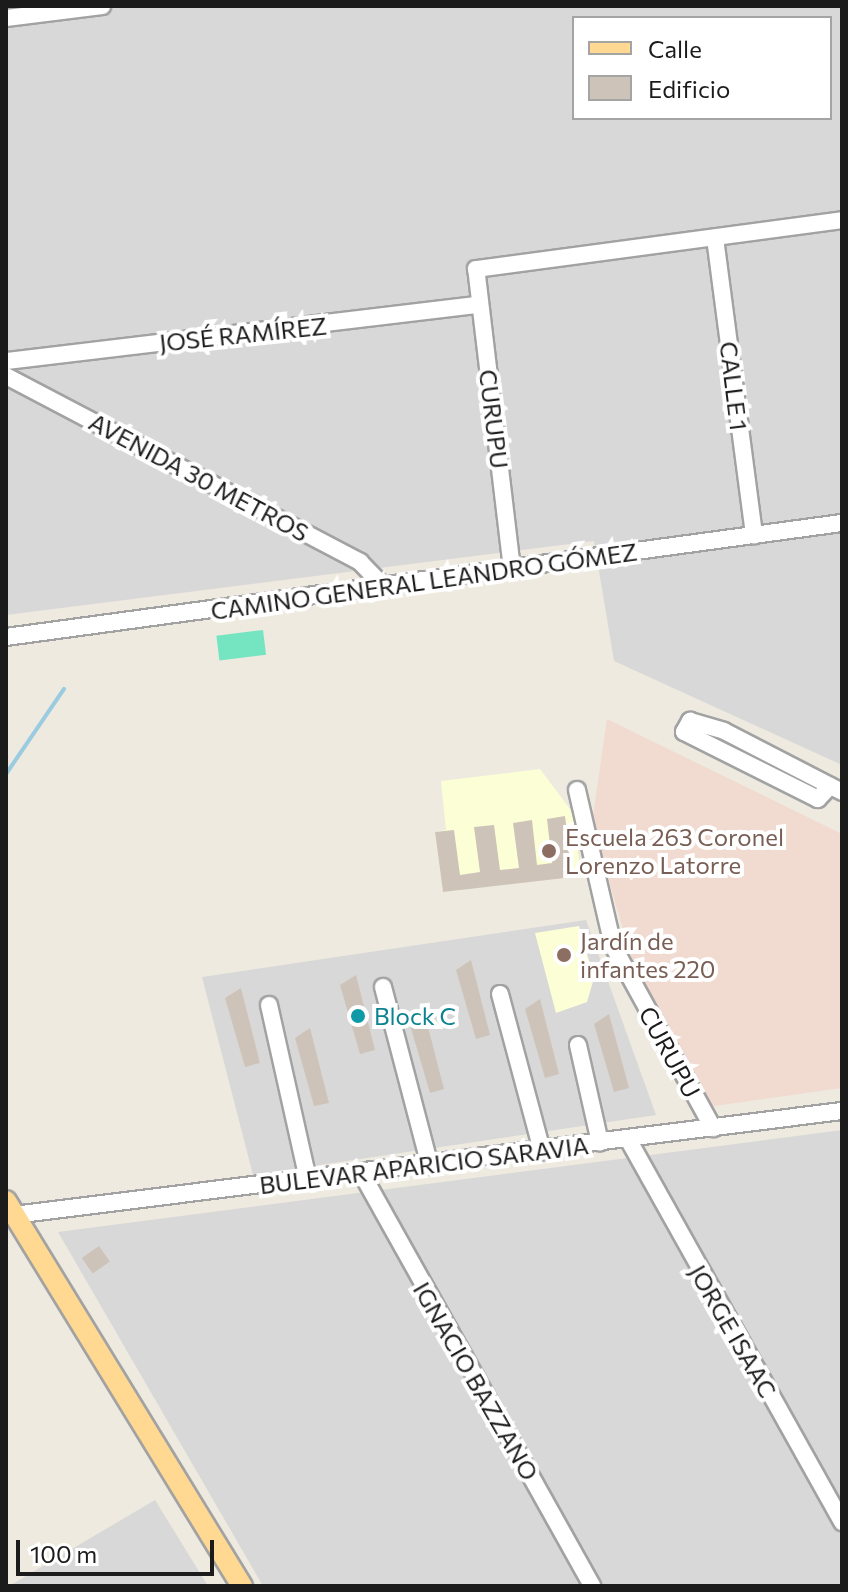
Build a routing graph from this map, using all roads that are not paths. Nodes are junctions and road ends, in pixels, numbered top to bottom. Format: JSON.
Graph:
{"nodes":[{"id":1,"x":102,"y":6,"type":"edge"},
{"id":2,"x":6,"y":18,"type":"edge"},
{"id":3,"x":842,"y":220,"type":"edge"},
{"id":4,"x":715,"y":238,"type":"junction"},
{"id":5,"x":479,"y":305,"type":"junction"},
{"id":6,"x":6,"y":361,"type":"edge"},
{"id":7,"x":6,"y":376,"type":"edge"},
{"id":8,"x":842,"y":523,"type":"edge"},
{"id":9,"x":754,"y":535,"type":"junction"},
{"id":10,"x":512,"y":569,"type":"junction"},
{"id":11,"x":384,"y":587,"type":"junction"},
{"id":12,"x":6,"y":637,"type":"edge"},
{"id":13,"x":836,"y":789,"type":"edge"},
{"id":14,"x":577,"y":790,"type":"dead end"},
{"id":15,"x":383,"y":987,"type":"dead end"},
{"id":16,"x":500,"y":994,"type":"dead end"},
{"id":17,"x":269,"y":1005,"type":"dead end"},
{"id":18,"x":578,"y":1045,"type":"dead end"},
{"id":19,"x":842,"y":1111,"type":"edge"},
{"id":20,"x":713,"y":1128,"type":"junction"},
{"id":21,"x":628,"y":1139,"type":"junction"},
{"id":22,"x":600,"y":1143,"type":"junction"},
{"id":23,"x":542,"y":1151,"type":"junction"},
{"id":24,"x":430,"y":1166,"type":"junction"},
{"id":25,"x":362,"y":1174,"type":"junction"},
{"id":26,"x":308,"y":1180,"type":"junction"},
{"id":27,"x":10,"y":1211,"type":"edge"},
{"id":28,"x":842,"y":1522,"type":"edge"},
{"id":29,"x":242,"y":1586,"type":"edge"},
{"id":30,"x":592,"y":1586,"type":"edge"}],
"edges":[{"from":1,"to":2,"type":"street"},
{"from":3,"to":4,"type":"street"},
{"from":4,"to":5,"type":"street","name":"CURUPU"},
{"from":4,"to":9,"type":"street","name":"CALLE 1"},
{"from":5,"to":6,"type":"street","name":"JOSÉ RAMÍREZ"},
{"from":5,"to":10,"type":"street","name":"CURUPU"},
{"from":7,"to":11,"type":"street","name":"AVENIDA 30 METROS"},
{"from":8,"to":9,"type":"street","name":"CAMINO GENERAL LEANDRO GÓMEZ"},
{"from":9,"to":10,"type":"street","name":"CAMINO GENERAL LEANDRO GÓMEZ"},
{"from":10,"to":11,"type":"street","name":"CAMINO GENERAL LEANDRO GÓMEZ"},
{"from":11,"to":12,"type":"street","name":"CAMINO GENERAL LEANDRO GÓMEZ"},
{"from":13,"to":13,"type":"street"},
{"from":14,"to":20,"type":"street","name":"CURUPU"},
{"from":15,"to":24,"type":"street"},
{"from":16,"to":23,"type":"street"},
{"from":17,"to":26,"type":"street"},
{"from":18,"to":22,"type":"street"},
{"from":19,"to":20,"type":"street","name":"BULEVAR APARICIO SARAVIA"},
{"from":20,"to":21,"type":"street","name":"BULEVAR APARICIO SARAVIA"},
{"from":21,"to":22,"type":"street","name":"BULEVAR APARICIO SARAVIA"},
{"from":21,"to":28,"type":"street","name":"JORGE ISAAC"},
{"from":22,"to":23,"type":"street","name":"BULEVAR APARICIO SARAVIA"},
{"from":23,"to":24,"type":"street","name":"BULEVAR APARICIO SARAVIA"},
{"from":24,"to":25,"type":"street","name":"BULEVAR APARICIO SARAVIA"},
{"from":25,"to":26,"type":"street","name":"BULEVAR APARICIO SARAVIA"},
{"from":25,"to":30,"type":"street","name":"IGNACIO BAZZANO"},
{"from":26,"to":27,"type":"street","name":"BULEVAR APARICIO SARAVIA"},
{"from":27,"to":29,"type":"main road"}]}
